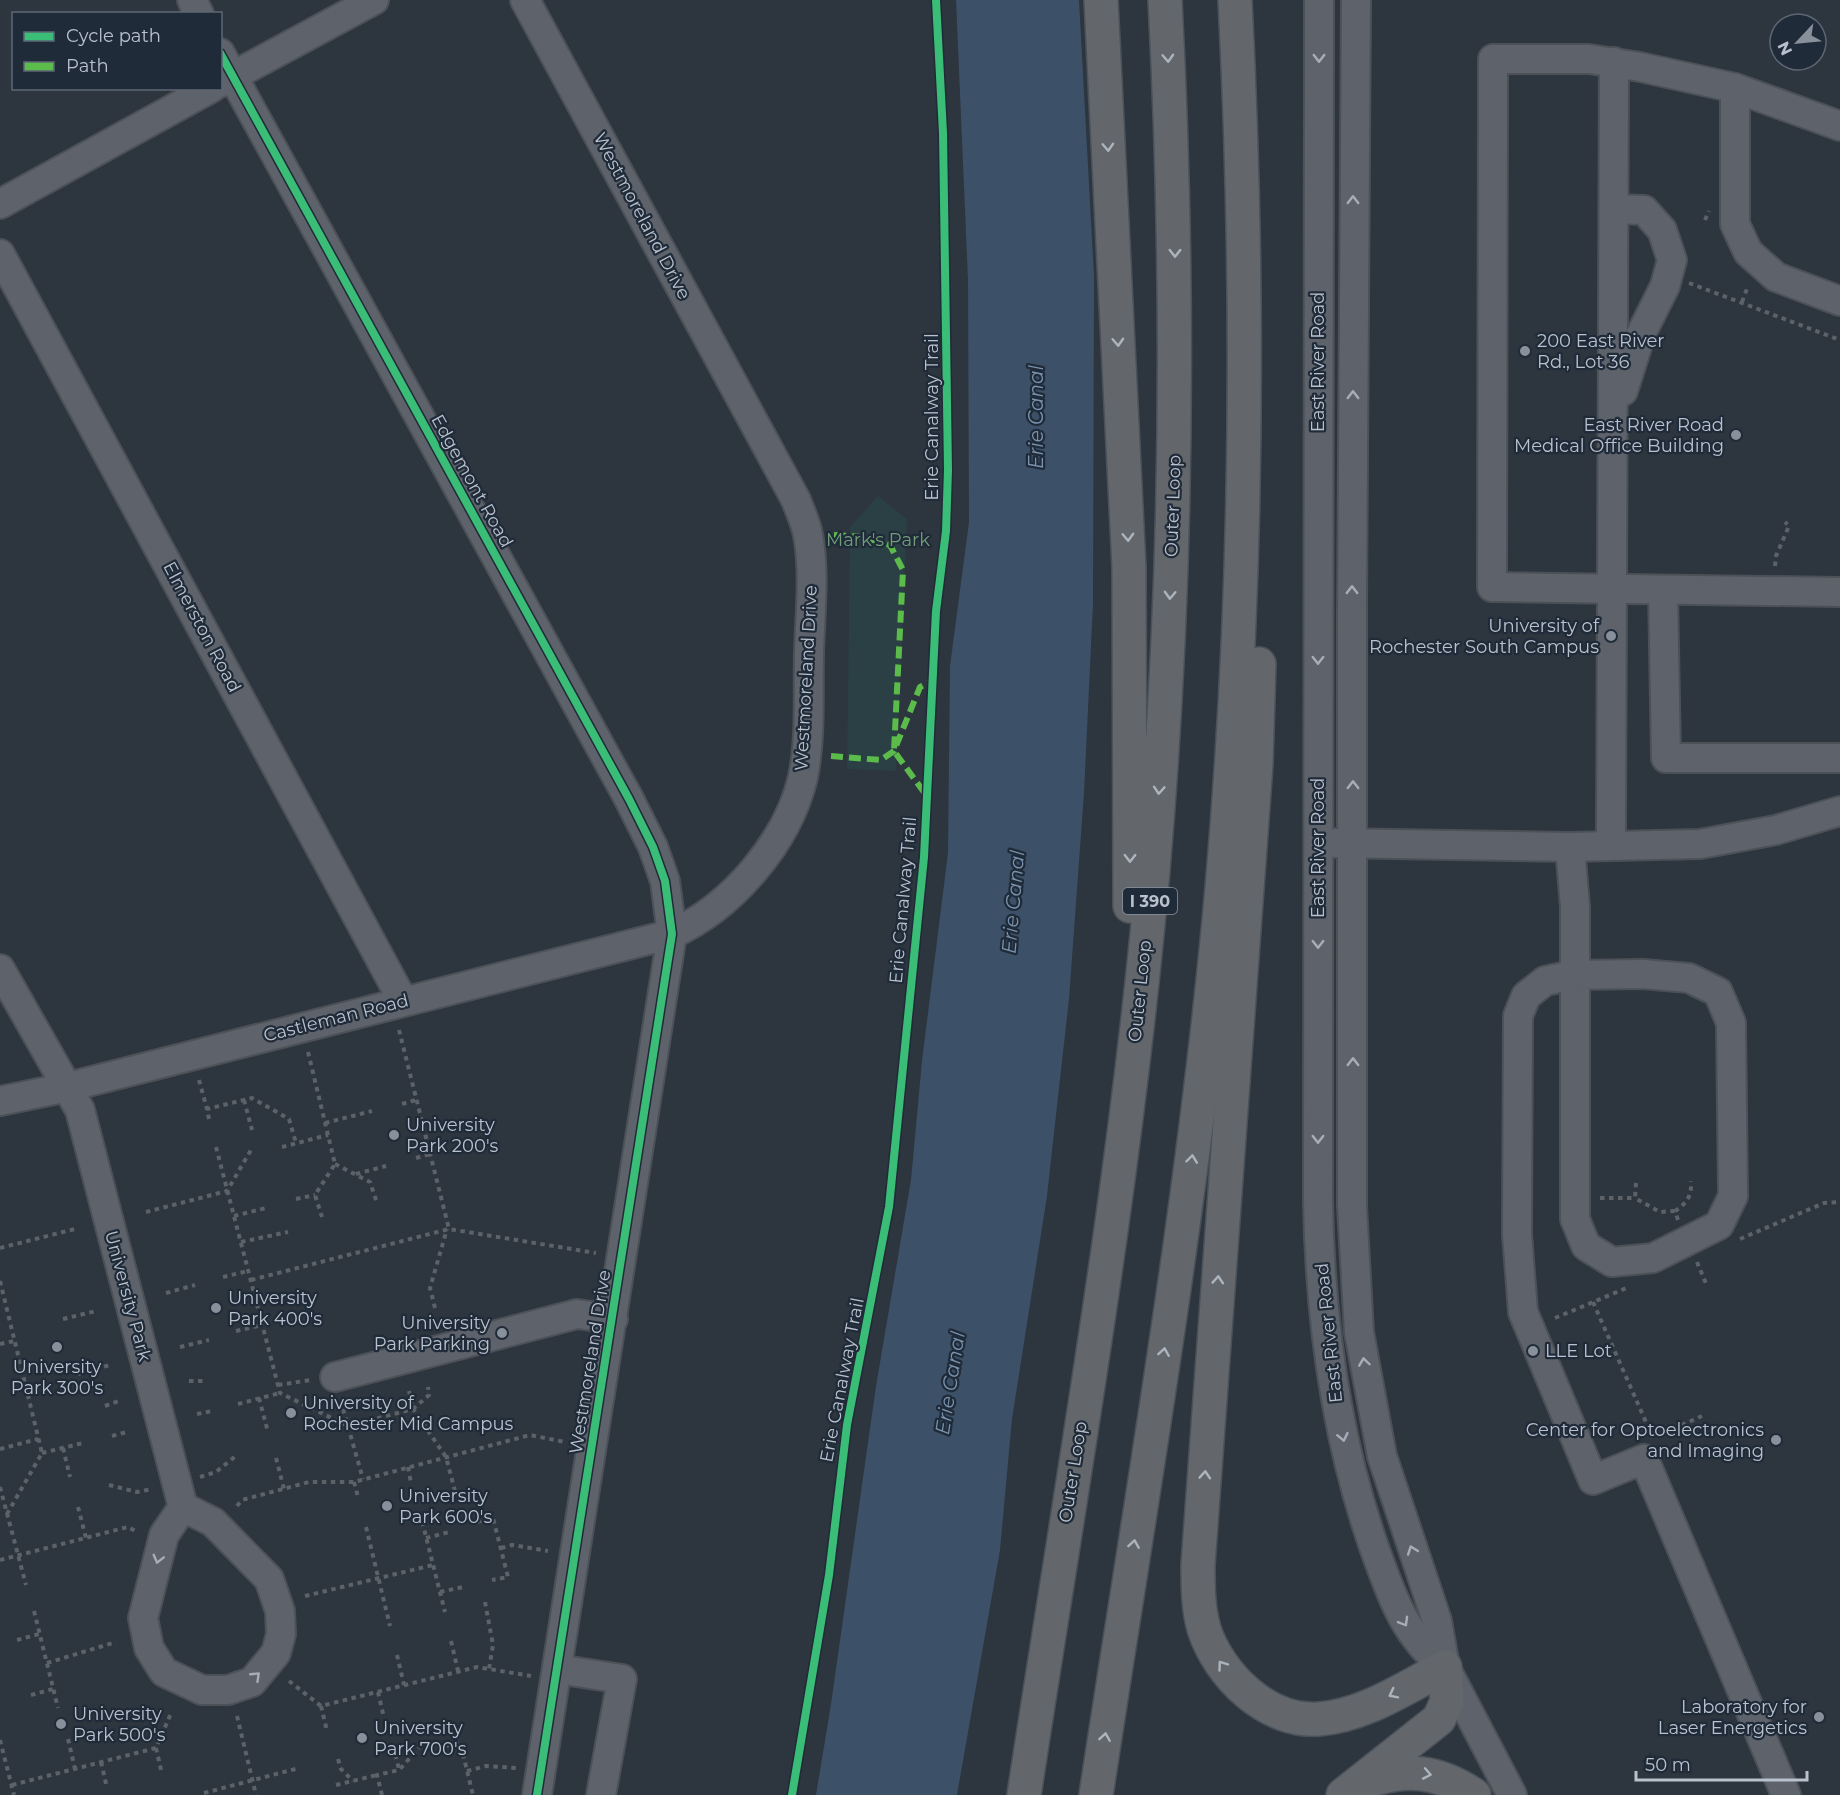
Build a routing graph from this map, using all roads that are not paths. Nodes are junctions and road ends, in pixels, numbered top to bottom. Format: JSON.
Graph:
{"nodes":[{"id":1,"x":374,"y":0,"type":"edge"},
{"id":2,"x":525,"y":0,"type":"edge"},
{"id":3,"x":1101,"y":0,"type":"edge"},
{"id":4,"x":1165,"y":0,"type":"edge"},
{"id":5,"x":1235,"y":0,"type":"edge"},
{"id":6,"x":1319,"y":0,"type":"edge"},
{"id":7,"x":1356,"y":0,"type":"edge"},
{"id":8,"x":1614,"y":62,"type":"junction"},
{"id":9,"x":222,"y":75,"type":"edge"},
{"id":10,"x":222,"y":77,"type":"edge"},
{"id":11,"x":1735,"y":88,"type":"junction"},
{"id":12,"x":195,"y":90,"type":"edge"},
{"id":13,"x":1840,"y":126,"type":"edge"},
{"id":14,"x":0,"y":204,"type":"edge"},
{"id":15,"x":1614,"y":209,"type":"junction"},
{"id":16,"x":0,"y":254,"type":"edge"},
{"id":17,"x":1840,"y":301,"type":"edge"},
{"id":18,"x":1246,"y":344,"type":"junction"},
{"id":19,"x":1613,"y":437,"type":"junction"},
{"id":20,"x":1612,"y":589,"type":"junction"},
{"id":21,"x":1663,"y":590,"type":"junction"},
{"id":22,"x":1840,"y":592,"type":"edge"},
{"id":23,"x":1840,"y":758,"type":"edge"},
{"id":24,"x":1840,"y":811,"type":"edge"},
{"id":25,"x":1318,"y":843,"type":"junction"},
{"id":26,"x":1353,"y":843,"type":"junction"},
{"id":27,"x":1611,"y":845,"type":"junction"},
{"id":28,"x":1570,"y":846,"type":"junction"},
{"id":29,"x":672,"y":934,"type":"junction"},
{"id":30,"x":0,"y":969,"type":"edge"},
{"id":31,"x":1573,"y":975,"type":"junction"},
{"id":32,"x":404,"y":1001,"type":"junction"},
{"id":33,"x":1130,"y":1084,"type":"junction"},
{"id":34,"x":68,"y":1087,"type":"junction"},
{"id":35,"x":0,"y":1101,"type":"edge"},
{"id":36,"x":613,"y":1318,"type":"junction"},
{"id":37,"x":335,"y":1377,"type":"road end"},
{"id":38,"x":183,"y":1507,"type":"junction"},
{"id":39,"x":1445,"y":1666,"type":"junction"},
{"id":40,"x":544,"y":1673,"type":"junction"},
{"id":41,"x":1347,"y":1792,"type":"edge"},
{"id":42,"x":537,"y":1795,"type":"edge"},
{"id":43,"x":601,"y":1795,"type":"edge"},
{"id":44,"x":1024,"y":1795,"type":"edge"},
{"id":45,"x":1096,"y":1795,"type":"edge"},
{"id":46,"x":1474,"y":1795,"type":"edge"},
{"id":47,"x":1512,"y":1795,"type":"edge"},
{"id":48,"x":1786,"y":1795,"type":"edge"}],
"edges":[{"from":1,"to":9,"type":"street"},
{"from":2,"to":29,"type":"street","name":"Westmoreland Drive"},
{"from":3,"to":33,"type":"highway","one_way":true},
{"from":4,"to":33,"type":"highway","name":"Outer Loop","number":"I 390","one_way":true},
{"from":5,"to":18,"type":"highway"},
{"from":6,"to":25,"type":"street","name":"East River Road","one_way":true},
{"from":26,"to":7,"type":"street","name":"East River Road","one_way":true},
{"from":8,"to":11,"type":"street"},
{"from":8,"to":15,"type":"street"},
{"from":8,"to":20,"type":"street"},
{"from":10,"to":29,"type":"street","name":"Edgemont Road"},
{"from":11,"to":13,"type":"street"},
{"from":11,"to":17,"type":"street"},
{"from":12,"to":14,"type":"street"},
{"from":15,"to":19,"type":"street"},
{"from":15,"to":19,"type":"street"},
{"from":16,"to":32,"type":"street","name":"Elmerston Road"},
{"from":39,"to":18,"type":"highway","one_way":true},
{"from":45,"to":18,"type":"highway","one_way":true},
{"from":19,"to":20,"type":"street"},
{"from":20,"to":21,"type":"street"},
{"from":20,"to":27,"type":"street"},
{"from":21,"to":22,"type":"street"},
{"from":21,"to":23,"type":"street"},
{"from":24,"to":27,"type":"street"},
{"from":25,"to":26,"type":"street"},
{"from":25,"to":39,"type":"street","name":"East River Road","one_way":true},
{"from":26,"to":28,"type":"street"},
{"from":39,"to":26,"type":"street","name":"East River Road","one_way":true},
{"from":27,"to":28,"type":"street"},
{"from":28,"to":31,"type":"street"},
{"from":29,"to":32,"type":"street","name":"Castleman Road"},
{"from":29,"to":36,"type":"street","name":"Westmoreland Drive"},
{"from":30,"to":34,"type":"street","name":"University Park"},
{"from":31,"to":31,"type":"street"},
{"from":31,"to":48,"type":"street"},
{"from":32,"to":34,"type":"street","name":"Castleman Road"},
{"from":33,"to":44,"type":"highway","name":"Outer Loop","number":"I 390"},
{"from":34,"to":35,"type":"street","name":"Castleman Road"},
{"from":34,"to":38,"type":"street","name":"University Park"},
{"from":36,"to":37,"type":"street"},
{"from":36,"to":40,"type":"street","name":"Westmoreland Drive"},
{"from":38,"to":38,"type":"street","one_way":true},
{"from":39,"to":41,"type":"highway"},
{"from":39,"to":47,"type":"street","name":"East River Road"},
{"from":40,"to":42,"type":"street","name":"Westmoreland Drive"},
{"from":40,"to":43,"type":"street"},
{"from":41,"to":46,"type":"highway","one_way":true}]}
